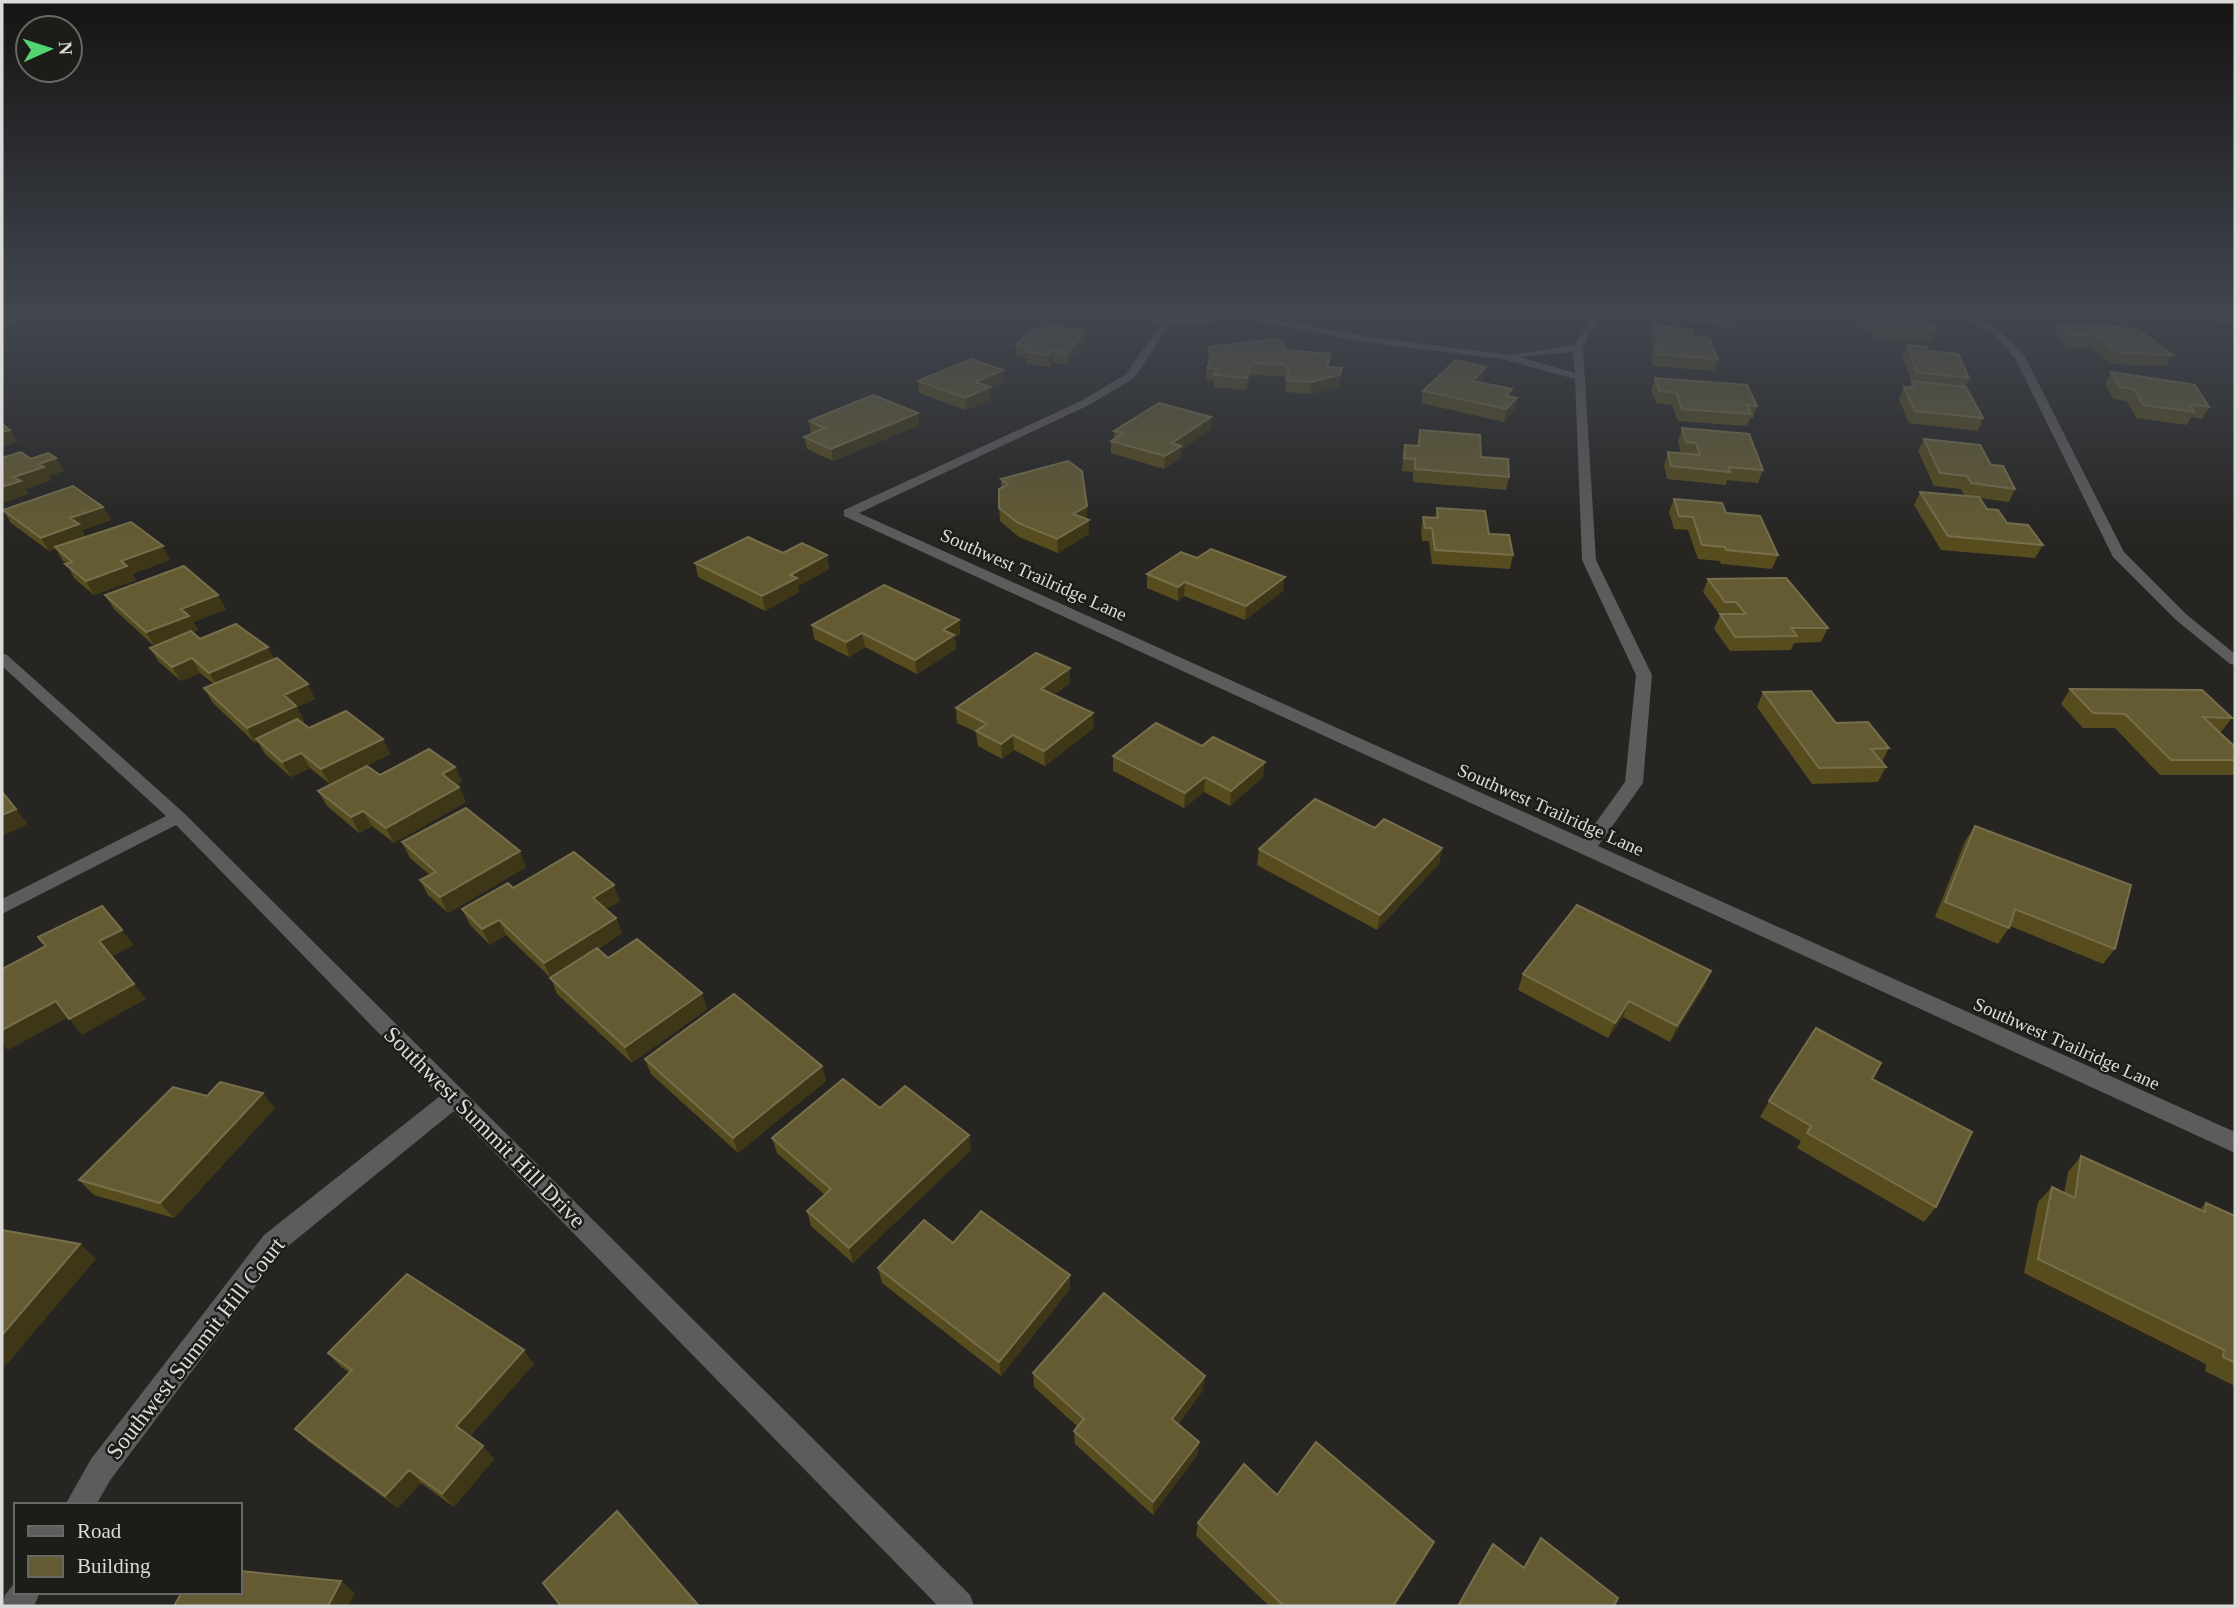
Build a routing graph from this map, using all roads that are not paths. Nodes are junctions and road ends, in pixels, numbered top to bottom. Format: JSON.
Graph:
{"nodes":[{"id":1,"x":1108,"y":389,"type":"edge"},
{"id":2,"x":1580,"y":389,"type":"edge"},
{"id":3,"x":2036,"y":389,"type":"edge"},
{"id":4,"x":2,"y":657,"type":"edge"},
{"id":5,"x":2235,"y":662,"type":"edge"},
{"id":6,"x":178,"y":817,"type":"junction"},
{"id":7,"x":1587,"y":848,"type":"junction"},
{"id":8,"x":2,"y":907,"type":"edge"},
{"id":9,"x":455,"y":1097,"type":"junction"},
{"id":10,"x":2235,"y":1143,"type":"edge"},
{"id":11,"x":80,"y":1503,"type":"edge"},
{"id":12,"x":959,"y":1606,"type":"edge"}],
"edges":[{"from":1,"to":7,"type":"street","name":"Southwest Trailridge Lane"},
{"from":2,"to":7,"type":"street"},
{"from":3,"to":5,"type":"street"},
{"from":4,"to":6,"type":"street","name":"Southwest Summit Hill Drive"},
{"from":6,"to":8,"type":"street"},
{"from":6,"to":9,"type":"street","name":"Southwest Summit Hill Drive"},
{"from":7,"to":10,"type":"street","name":"Southwest Trailridge Lane"},
{"from":9,"to":11,"type":"street","name":"Southwest Summit Hill Court"},
{"from":9,"to":12,"type":"street","name":"Southwest Summit Hill Drive"}]}
